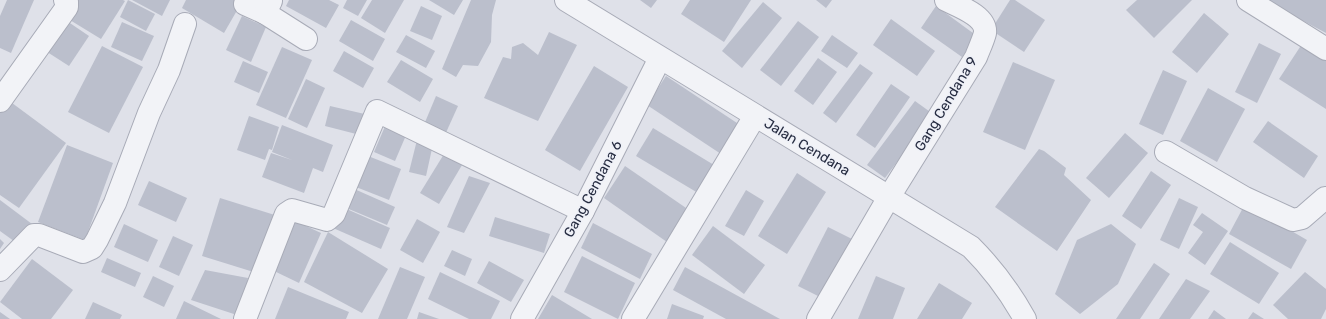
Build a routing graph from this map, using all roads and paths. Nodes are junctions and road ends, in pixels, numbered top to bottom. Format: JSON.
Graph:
{"nodes":[{"id":1,"x":64,"y":0,"type":"edge"},
{"id":2,"x":946,"y":0,"type":"edge"},
{"id":3,"x":1248,"y":0,"type":"edge"},
{"id":4,"x":245,"y":4,"type":"dead end"},
{"id":5,"x":580,"y":4,"type":"edge"},
{"id":6,"x":268,"y":7,"type":"edge"},
{"id":7,"x":185,"y":24,"type":"dead end"},
{"id":8,"x":306,"y":39,"type":"dead end"},
{"id":9,"x":1326,"y":49,"type":"edge"},
{"id":10,"x":660,"y":58,"type":"junction"},
{"id":11,"x":0,"y":101,"type":"edge"},
{"id":12,"x":755,"y":116,"type":"junction"},
{"id":13,"x":1166,"y":152,"type":"dead end"},
{"id":14,"x":889,"y":197,"type":"junction"},
{"id":15,"x":1326,"y":197,"type":"edge"},
{"id":16,"x":583,"y":211,"type":"junction"},
{"id":17,"x":0,"y":270,"type":"edge"},
{"id":18,"x":245,"y":319,"type":"edge"},
{"id":19,"x":522,"y":319,"type":"edge"},
{"id":20,"x":633,"y":319,"type":"edge"},
{"id":21,"x":818,"y":319,"type":"edge"},
{"id":22,"x":1025,"y":319,"type":"edge"}],
"edges":[{"from":1,"to":11,"type":"street"},
{"from":2,"to":14,"type":"street","name":"Gang Cendana 9"},
{"from":3,"to":9,"type":"street"},
{"from":4,"to":6,"type":"street"},
{"from":5,"to":10,"type":"street","name":"Jalan Cendana"},
{"from":6,"to":8,"type":"street"},
{"from":7,"to":17,"type":"street"},
{"from":10,"to":12,"type":"street","name":"Jalan Cendana"},
{"from":10,"to":16,"type":"street","name":"Gang Cendana 6"},
{"from":12,"to":14,"type":"street","name":"Jalan Cendana"},
{"from":12,"to":20,"type":"street"},
{"from":13,"to":15,"type":"street"},
{"from":14,"to":21,"type":"street"},
{"from":14,"to":22,"type":"street","name":"Jalan Cendana"},
{"from":16,"to":18,"type":"street"},
{"from":16,"to":19,"type":"street","name":"Gang Cendana 6"}]}
